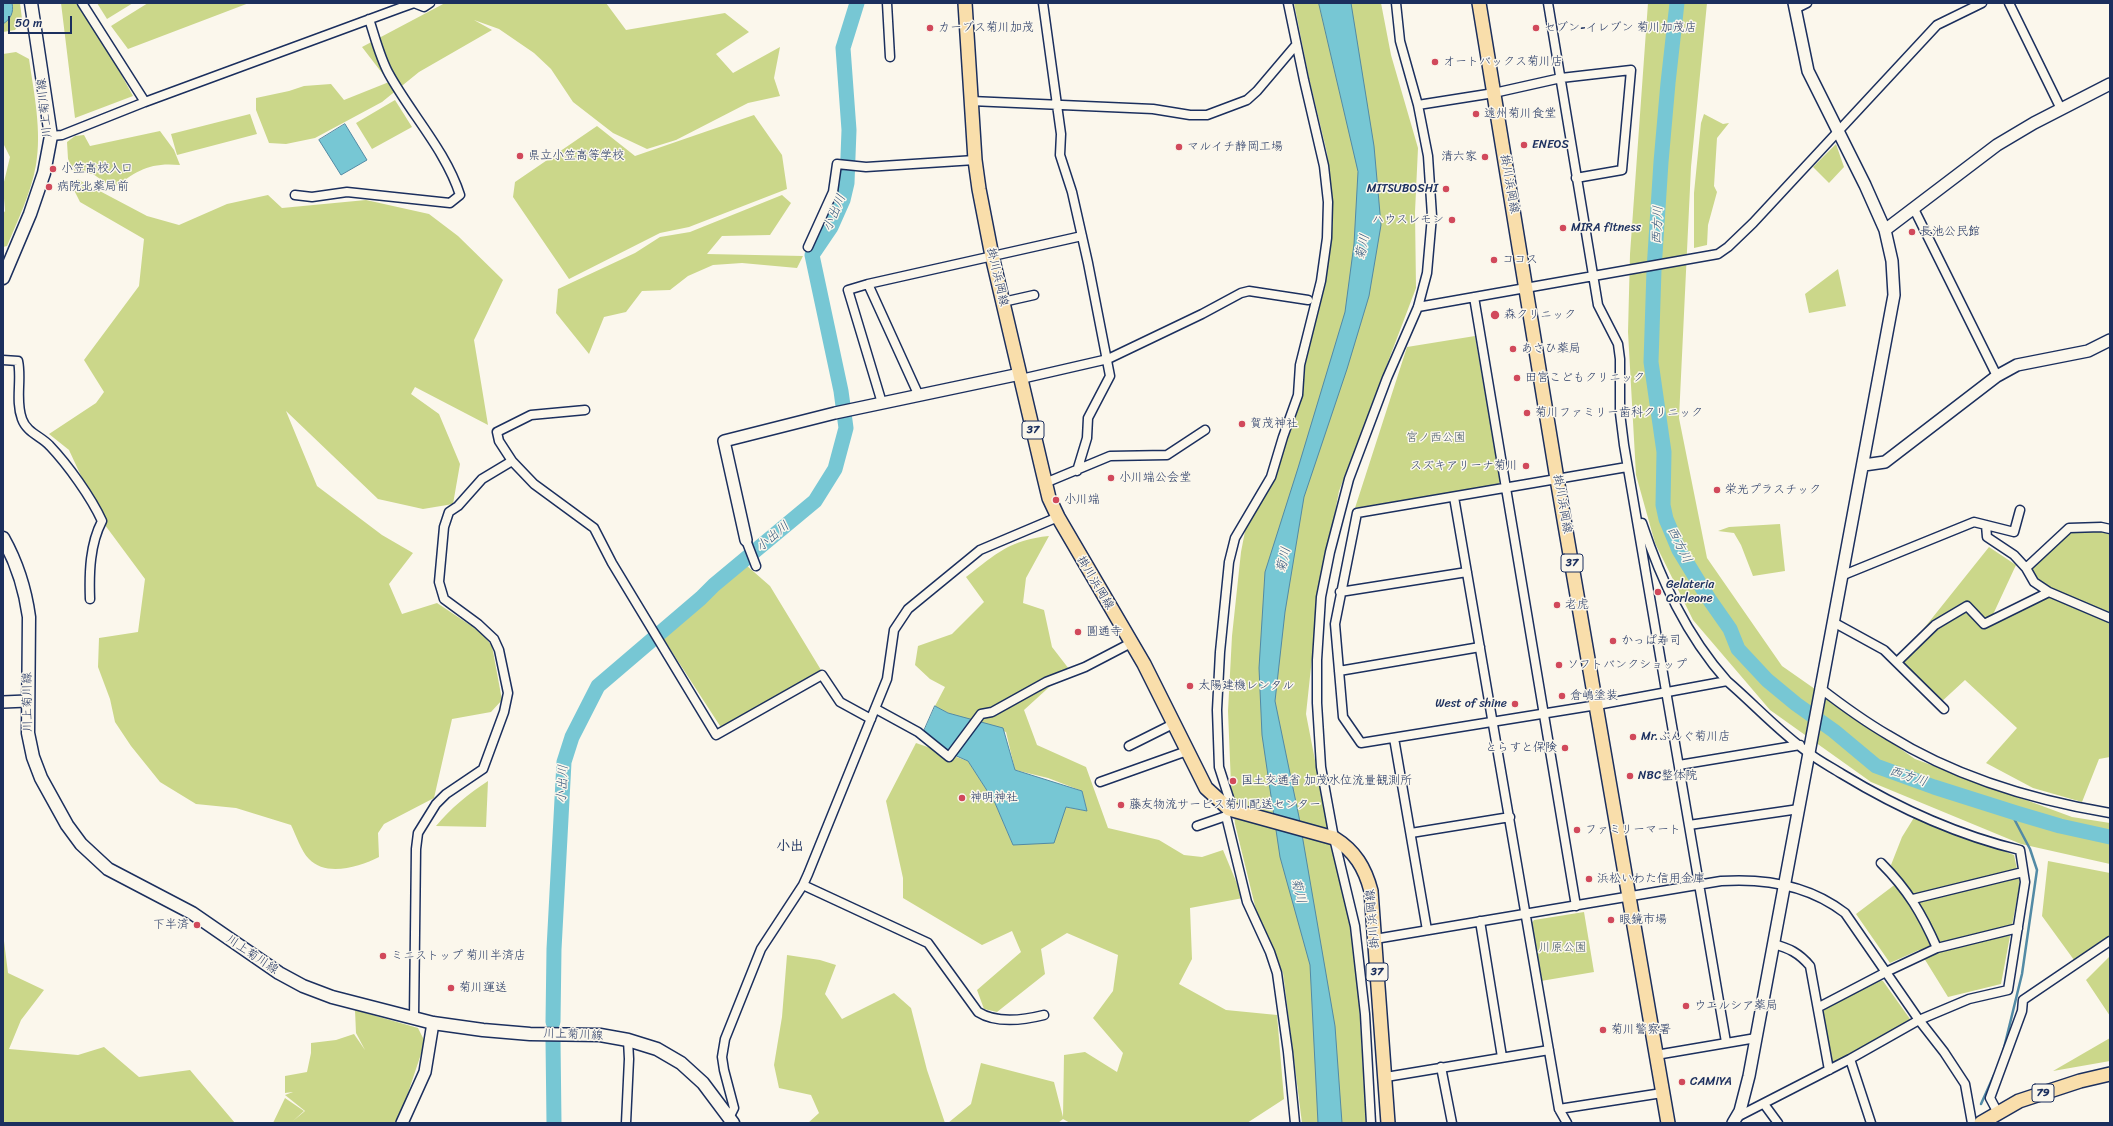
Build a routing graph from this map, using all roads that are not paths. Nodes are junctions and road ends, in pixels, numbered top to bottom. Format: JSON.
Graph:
{"nodes":[{"id":1,"x":31,"y":3,"type":"edge"},
{"id":2,"x":82,"y":3,"type":"edge"},
{"id":3,"x":430,"y":3,"type":"edge"},
{"id":4,"x":887,"y":3,"type":"edge"},
{"id":5,"x":965,"y":3,"type":"edge"},
{"id":6,"x":1043,"y":3,"type":"edge"},
{"id":7,"x":1288,"y":3,"type":"edge"},
{"id":8,"x":1396,"y":3,"type":"edge"},
{"id":9,"x":1479,"y":3,"type":"edge"},
{"id":10,"x":1548,"y":3,"type":"edge"},
{"id":11,"x":1807,"y":3,"type":"edge"},
{"id":12,"x":1982,"y":3,"type":"edge"},
{"id":13,"x":2008,"y":3,"type":"edge"},
{"id":14,"x":1794,"y":6,"type":"edge"},
{"id":15,"x":369,"y":19,"type":"junction"},
{"id":16,"x":1296,"y":45,"type":"junction"},
{"id":17,"x":890,"y":57,"type":"dead end"},
{"id":18,"x":1561,"y":78,"type":"junction"},
{"id":19,"x":2110,"y":84,"type":"edge"},
{"id":20,"x":1494,"y":93,"type":"junction"},
{"id":21,"x":145,"y":102,"type":"junction"},
{"id":22,"x":971,"y":102,"type":"junction"},
{"id":23,"x":1057,"y":105,"type":"junction"},
{"id":24,"x":1418,"y":105,"type":"junction"},
{"id":25,"x":2061,"y":109,"type":"junction"},
{"id":26,"x":1838,"y":132,"type":"junction"},
{"id":27,"x":50,"y":136,"type":"junction"},
{"id":28,"x":975,"y":160,"type":"junction"},
{"id":29,"x":1576,"y":178,"type":"junction"},
{"id":30,"x":295,"y":195,"type":"dead end"},
{"id":31,"x":1914,"y":209,"type":"junction"},
{"id":32,"x":1885,"y":230,"type":"junction"},
{"id":33,"x":1082,"y":236,"type":"junction"},
{"id":34,"x":808,"y":247,"type":"dead end"},
{"id":35,"x":992,"y":256,"type":"junction"},
{"id":36,"x":1594,"y":276,"type":"junction"},
{"id":37,"x":3,"y":278,"type":"edge"},
{"id":38,"x":868,"y":284,"type":"junction"},
{"id":39,"x":1527,"y":288,"type":"junction"},
{"id":40,"x":1034,"y":295,"type":"dead end"},
{"id":41,"x":1474,"y":297,"type":"junction"},
{"id":42,"x":1308,"y":300,"type":"dead end"},
{"id":43,"x":1003,"y":302,"type":"junction"},
{"id":44,"x":1418,"y":307,"type":"junction"},
{"id":45,"x":2110,"y":340,"type":"edge"},
{"id":46,"x":1108,"y":359,"type":"junction"},
{"id":47,"x":3,"y":360,"type":"edge"},
{"id":48,"x":1021,"y":376,"type":"junction"},
{"id":49,"x":1997,"y":376,"type":"junction"},
{"id":50,"x":919,"y":396,"type":"junction"},
{"id":51,"x":882,"y":403,"type":"junction"},
{"id":52,"x":585,"y":410,"type":"dead end"},
{"id":53,"x":1205,"y":430,"type":"dead end"},
{"id":54,"x":512,"y":461,"type":"junction"},
{"id":55,"x":1864,"y":465,"type":"junction"},
{"id":56,"x":1627,"y":467,"type":"junction"},
{"id":57,"x":1077,"y":471,"type":"junction"},
{"id":58,"x":1557,"y":479,"type":"junction"},
{"id":59,"x":1045,"y":482,"type":"junction"},
{"id":60,"x":1504,"y":487,"type":"junction"},
{"id":61,"x":1454,"y":497,"type":"junction"},
{"id":62,"x":1634,"y":499,"type":"junction"},
{"id":63,"x":2020,"y":510,"type":"dead end"},
{"id":64,"x":1058,"y":517,"type":"junction"},
{"id":65,"x":1986,"y":525,"type":"junction"},
{"id":66,"x":2110,"y":529,"type":"edge"},
{"id":67,"x":3,"y":538,"type":"edge"},
{"id":68,"x":747,"y":544,"type":"joint"},
{"id":69,"x":755,"y":562,"type":"dead end"},
{"id":70,"x":2026,"y":568,"type":"junction"},
{"id":71,"x":1467,"y":572,"type":"junction"},
{"id":72,"x":1841,"y":576,"type":"junction"},
{"id":73,"x":1340,"y":592,"type":"junction"},
{"id":74,"x":2049,"y":592,"type":"junction"},
{"id":75,"x":90,"y":599,"type":"dead end"},
{"id":76,"x":2110,"y":618,"type":"edge"},
{"id":77,"x":1833,"y":622,"type":"junction"},
{"id":78,"x":1131,"y":643,"type":"junction"},
{"id":79,"x":1480,"y":647,"type":"junction"},
{"id":80,"x":1897,"y":662,"type":"junction"},
{"id":81,"x":1339,"y":671,"type":"junction"},
{"id":82,"x":1727,"y":681,"type":"junction"},
{"id":83,"x":1820,"y":691,"type":"junction"},
{"id":84,"x":1666,"y":693,"type":"junction"},
{"id":85,"x":27,"y":701,"type":"junction"},
{"id":86,"x":3,"y":702,"type":"edge"},
{"id":87,"x":1597,"y":705,"type":"junction"},
{"id":88,"x":876,"y":709,"type":"junction"},
{"id":89,"x":1944,"y":709,"type":"dead end"},
{"id":90,"x":1544,"y":714,"type":"junction"},
{"id":91,"x":871,"y":718,"type":"junction"},
{"id":92,"x":1493,"y":722,"type":"junction"},
{"id":93,"x":1173,"y":724,"type":"junction"},
{"id":94,"x":1394,"y":738,"type":"junction"},
{"id":95,"x":1129,"y":746,"type":"dead end"},
{"id":96,"x":1806,"y":748,"type":"junction"},
{"id":97,"x":1186,"y":751,"type":"junction"},
{"id":98,"x":1679,"y":765,"type":"junction"},
{"id":99,"x":1100,"y":782,"type":"dead end"},
{"id":100,"x":1799,"y":809,"type":"junction"},
{"id":101,"x":1229,"y":812,"type":"junction"},
{"id":102,"x":2110,"y":813,"type":"edge"},
{"id":103,"x":1510,"y":818,"type":"junction"},
{"id":104,"x":1689,"y":825,"type":"junction"},
{"id":105,"x":1197,"y":826,"type":"dead end"},
{"id":106,"x":1411,"y":833,"type":"junction"},
{"id":107,"x":1333,"y":838,"type":"junction"},
{"id":108,"x":1881,"y":863,"type":"dead end"},
{"id":109,"x":2023,"y":872,"type":"junction"},
{"id":110,"x":1698,"y":885,"type":"junction"},
{"id":111,"x":1784,"y":885,"type":"junction"},
{"id":112,"x":803,"y":886,"type":"junction"},
{"id":113,"x":1630,"y":897,"type":"junction"},
{"id":114,"x":1913,"y":899,"type":"junction"},
{"id":115,"x":1576,"y":906,"type":"junction"},
{"id":116,"x":1526,"y":914,"type":"junction"},
{"id":117,"x":1480,"y":921,"type":"junction"},
{"id":118,"x":2018,"y":928,"type":"junction"},
{"id":119,"x":1428,"y":930,"type":"junction"},
{"id":120,"x":1375,"y":939,"type":"junction"},
{"id":121,"x":2110,"y":941,"type":"edge"},
{"id":122,"x":1772,"y":944,"type":"junction"},
{"id":123,"x":1937,"y":948,"type":"junction"},
{"id":124,"x":1886,"y":972,"type":"junction"},
{"id":125,"x":1819,"y":1007,"type":"junction"},
{"id":126,"x":1044,"y":1015,"type":"dead end"},
{"id":127,"x":414,"y":1018,"type":"junction"},
{"id":128,"x":1919,"y":1020,"type":"junction"},
{"id":129,"x":433,"y":1023,"type":"junction"},
{"id":130,"x":1756,"y":1038,"type":"junction"},
{"id":131,"x":628,"y":1040,"type":"junction"},
{"id":132,"x":1726,"y":1042,"type":"junction"},
{"id":133,"x":1549,"y":1050,"type":"junction"},
{"id":134,"x":1656,"y":1055,"type":"junction"},
{"id":135,"x":1502,"y":1057,"type":"junction"},
{"id":136,"x":1850,"y":1059,"type":"junction"},
{"id":137,"x":1441,"y":1067,"type":"junction"},
{"id":138,"x":1829,"y":1070,"type":"junction"},
{"id":139,"x":2110,"y":1074,"type":"edge"},
{"id":140,"x":1386,"y":1077,"type":"junction"},
{"id":141,"x":1662,"y":1093,"type":"junction"},
{"id":142,"x":1764,"y":1104,"type":"junction"},
{"id":143,"x":1559,"y":1109,"type":"junction"},
{"id":144,"x":1998,"y":1113,"type":"junction"},
{"id":145,"x":731,"y":1120,"type":"edge"},
{"id":146,"x":1735,"y":1120,"type":"edge"},
{"id":147,"x":402,"y":1123,"type":"edge"},
{"id":148,"x":626,"y":1123,"type":"edge"},
{"id":149,"x":1295,"y":1123,"type":"edge"},
{"id":150,"x":1371,"y":1123,"type":"edge"},
{"id":151,"x":1388,"y":1123,"type":"edge"},
{"id":152,"x":1452,"y":1123,"type":"edge"},
{"id":153,"x":1567,"y":1123,"type":"edge"},
{"id":154,"x":1668,"y":1123,"type":"edge"},
{"id":155,"x":1778,"y":1123,"type":"edge"},
{"id":156,"x":1871,"y":1123,"type":"edge"},
{"id":157,"x":1972,"y":1123,"type":"edge"},
{"id":158,"x":1981,"y":1123,"type":"edge"}],
"edges":[{"from":1,"to":27,"type":"main road","name":"川上菊川線"},
{"from":2,"to":21,"type":"street"},
{"from":3,"to":15,"type":"street"},
{"from":4,"to":17,"type":"street"},
{"from":5,"to":22,"type":"main road","name":"掛川浜岡線","number":"37"},
{"from":6,"to":23,"type":"street"},
{"from":7,"to":16,"type":"street"},
{"from":8,"to":24,"type":"street"},
{"from":9,"to":20,"type":"main road","name":"掛川浜岡線","number":"37"},
{"from":10,"to":18,"type":"street"},
{"from":11,"to":14,"type":"street"},
{"from":12,"to":26,"type":"street"},
{"from":13,"to":25,"type":"street"},
{"from":14,"to":26,"type":"street"},
{"from":15,"to":21,"type":"street"},
{"from":15,"to":30,"type":"street"},
{"from":16,"to":23,"type":"street"},
{"from":16,"to":101,"type":"street"},
{"from":18,"to":20,"type":"street"},
{"from":18,"to":29,"type":"street"},
{"from":18,"to":29,"type":"street"},
{"from":19,"to":25,"type":"street"},
{"from":20,"to":24,"type":"street"},
{"from":20,"to":39,"type":"main road","name":"掛川浜岡線","number":"37"},
{"from":21,"to":27,"type":"street"},
{"from":22,"to":23,"type":"street"},
{"from":22,"to":28,"type":"main road","name":"掛川浜岡線","number":"37"},
{"from":23,"to":33,"type":"street"},
{"from":24,"to":44,"type":"street"},
{"from":25,"to":31,"type":"street"},
{"from":26,"to":32,"type":"street"},
{"from":26,"to":36,"type":"street"},
{"from":27,"to":37,"type":"main road","name":"川上菊川線"},
{"from":28,"to":34,"type":"street"},
{"from":28,"to":35,"type":"main road","name":"掛川浜岡線","number":"37"},
{"from":29,"to":36,"type":"street"},
{"from":31,"to":32,"type":"street"},
{"from":31,"to":49,"type":"street"},
{"from":32,"to":55,"type":"street"},
{"from":33,"to":35,"type":"street"},
{"from":33,"to":46,"type":"street"},
{"from":35,"to":38,"type":"street"},
{"from":35,"to":43,"type":"main road","name":"掛川浜岡線","number":"37"},
{"from":36,"to":39,"type":"street"},
{"from":36,"to":56,"type":"street"},
{"from":38,"to":50,"type":"street"},
{"from":38,"to":51,"type":"street"},
{"from":39,"to":41,"type":"street"},
{"from":39,"to":58,"type":"main road","name":"掛川浜岡線","number":"37"},
{"from":40,"to":43,"type":"street"},
{"from":41,"to":44,"type":"street"},
{"from":41,"to":60,"type":"street"},
{"from":42,"to":46,"type":"street"},
{"from":43,"to":48,"type":"main road","name":"掛川浜岡線","number":"37"},
{"from":44,"to":107,"type":"street"},
{"from":45,"to":49,"type":"street"},
{"from":46,"to":48,"type":"street"},
{"from":46,"to":57,"type":"street"},
{"from":47,"to":75,"type":"street"},
{"from":48,"to":50,"type":"street"},
{"from":48,"to":59,"type":"main road","name":"掛川浜岡線","number":"37"},
{"from":49,"to":55,"type":"street"},
{"from":50,"to":51,"type":"street"},
{"from":51,"to":68,"type":"street"},
{"from":52,"to":54,"type":"street"},
{"from":53,"to":57,"type":"street"},
{"from":54,"to":91,"type":"street"},
{"from":54,"to":127,"type":"street"},
{"from":55,"to":72,"type":"street"},
{"from":56,"to":58,"type":"street"},
{"from":56,"to":62,"type":"street"},
{"from":57,"to":59,"type":"street"},
{"from":58,"to":60,"type":"street"},
{"from":58,"to":87,"type":"main road","name":"掛川浜岡線","number":"37"},
{"from":59,"to":64,"type":"main road","name":"掛川浜岡線","number":"37"},
{"from":60,"to":61,"type":"street"},
{"from":60,"to":90,"type":"street"},
{"from":61,"to":71,"type":"street"},
{"from":61,"to":73,"type":"street"},
{"from":62,"to":82,"type":"street"},
{"from":62,"to":84,"type":"street"},
{"from":63,"to":65,"type":"street"},
{"from":64,"to":78,"type":"main road","name":"掛川浜岡線","number":"37"},
{"from":64,"to":88,"type":"street"},
{"from":65,"to":70,"type":"street"},
{"from":65,"to":72,"type":"street"},
{"from":66,"to":70,"type":"street"},
{"from":67,"to":85,"type":"main road","name":"川上菊川線"},
{"from":68,"to":69,"type":"street"},
{"from":70,"to":74,"type":"street"},
{"from":71,"to":73,"type":"street"},
{"from":71,"to":79,"type":"street"},
{"from":72,"to":77,"type":"street"},
{"from":73,"to":81,"type":"street"},
{"from":74,"to":76,"type":"street"},
{"from":74,"to":80,"type":"street"},
{"from":77,"to":80,"type":"street"},
{"from":77,"to":83,"type":"street"},
{"from":78,"to":88,"type":"street"},
{"from":78,"to":93,"type":"main road","name":"掛川浜岡線","number":"37"},
{"from":79,"to":81,"type":"street"},
{"from":79,"to":92,"type":"street"},
{"from":80,"to":89,"type":"street"},
{"from":81,"to":94,"type":"street"},
{"from":82,"to":84,"type":"street"},
{"from":82,"to":96,"type":"street"},
{"from":83,"to":96,"type":"street"},
{"from":83,"to":102,"type":"street"},
{"from":84,"to":87,"type":"street"},
{"from":84,"to":98,"type":"street"},
{"from":85,"to":86,"type":"street"},
{"from":85,"to":127,"type":"main road","name":"川上菊川線"},
{"from":87,"to":90,"type":"street"},
{"from":87,"to":113,"type":"main road","name":"掛川浜岡線","number":"37"},
{"from":88,"to":91,"type":"street"},
{"from":90,"to":92,"type":"street"},
{"from":90,"to":115,"type":"street"},
{"from":91,"to":112,"type":"street"},
{"from":92,"to":94,"type":"street"},
{"from":92,"to":103,"type":"street"},
{"from":93,"to":95,"type":"street"},
{"from":93,"to":97,"type":"main road","name":"掛川浜岡線","number":"37"},
{"from":94,"to":106,"type":"street"},
{"from":96,"to":98,"type":"street"},
{"from":96,"to":100,"type":"street"},
{"from":96,"to":109,"type":"street"},
{"from":97,"to":99,"type":"street"},
{"from":97,"to":101,"type":"main road","name":"掛川浜岡線","number":"37"},
{"from":98,"to":104,"type":"street"},
{"from":100,"to":104,"type":"street"},
{"from":100,"to":111,"type":"street"},
{"from":101,"to":105,"type":"street"},
{"from":101,"to":107,"type":"main road","name":"掛川浜岡線","number":"37"},
{"from":101,"to":149,"type":"street"},
{"from":103,"to":106,"type":"street"},
{"from":103,"to":116,"type":"street"},
{"from":104,"to":110,"type":"street"},
{"from":106,"to":119,"type":"street"},
{"from":107,"to":120,"type":"main road","name":"掛川浜岡線","number":"37"},
{"from":107,"to":150,"type":"street"},
{"from":108,"to":114,"type":"street"},
{"from":109,"to":114,"type":"street"},
{"from":109,"to":118,"type":"street"},
{"from":110,"to":111,"type":"street"},
{"from":110,"to":113,"type":"street"},
{"from":110,"to":132,"type":"street"},
{"from":111,"to":122,"type":"street"},
{"from":111,"to":124,"type":"street"},
{"from":112,"to":126,"type":"street"},
{"from":112,"to":145,"type":"street"},
{"from":113,"to":115,"type":"street"},
{"from":113,"to":134,"type":"main road","name":"掛川浜岡線","number":"37"},
{"from":114,"to":123,"type":"street"},
{"from":115,"to":116,"type":"street"},
{"from":116,"to":117,"type":"street"},
{"from":116,"to":133,"type":"street"},
{"from":117,"to":119,"type":"street"},
{"from":117,"to":135,"type":"street"},
{"from":118,"to":123,"type":"street"},
{"from":118,"to":128,"type":"street"},
{"from":119,"to":120,"type":"street"},
{"from":120,"to":140,"type":"main road","name":"掛川浜岡線","number":"37"},
{"from":121,"to":144,"type":"street"},
{"from":122,"to":125,"type":"street"},
{"from":122,"to":130,"type":"street"},
{"from":123,"to":124,"type":"street"},
{"from":124,"to":125,"type":"street"},
{"from":124,"to":128,"type":"street"},
{"from":125,"to":138,"type":"street"},
{"from":127,"to":129,"type":"main road","name":"川上菊川線"},
{"from":128,"to":136,"type":"street"},
{"from":128,"to":157,"type":"street"},
{"from":129,"to":131,"type":"main road","name":"川上菊川線"},
{"from":129,"to":147,"type":"street"},
{"from":130,"to":132,"type":"street"},
{"from":130,"to":146,"type":"street"},
{"from":131,"to":145,"type":"main road","name":"川上菊川線"},
{"from":131,"to":148,"type":"street"},
{"from":132,"to":134,"type":"street"},
{"from":133,"to":135,"type":"street"},
{"from":133,"to":143,"type":"street"},
{"from":134,"to":141,"type":"main road","name":"掛川浜岡線","number":"37"},
{"from":135,"to":137,"type":"street"},
{"from":136,"to":138,"type":"street"},
{"from":136,"to":156,"type":"street"},
{"from":137,"to":140,"type":"street"},
{"from":137,"to":152,"type":"street"},
{"from":138,"to":142,"type":"street"},
{"from":139,"to":144,"type":"main road","number":"79"},
{"from":140,"to":151,"type":"main road","name":"掛川浜岡線","number":"37"},
{"from":141,"to":143,"type":"street"},
{"from":141,"to":154,"type":"main road","name":"掛川浜岡線","number":"37"},
{"from":142,"to":146,"type":"street"},
{"from":142,"to":155,"type":"street"},
{"from":143,"to":153,"type":"street"},
{"from":144,"to":158,"type":"main road","number":"79"}]}
